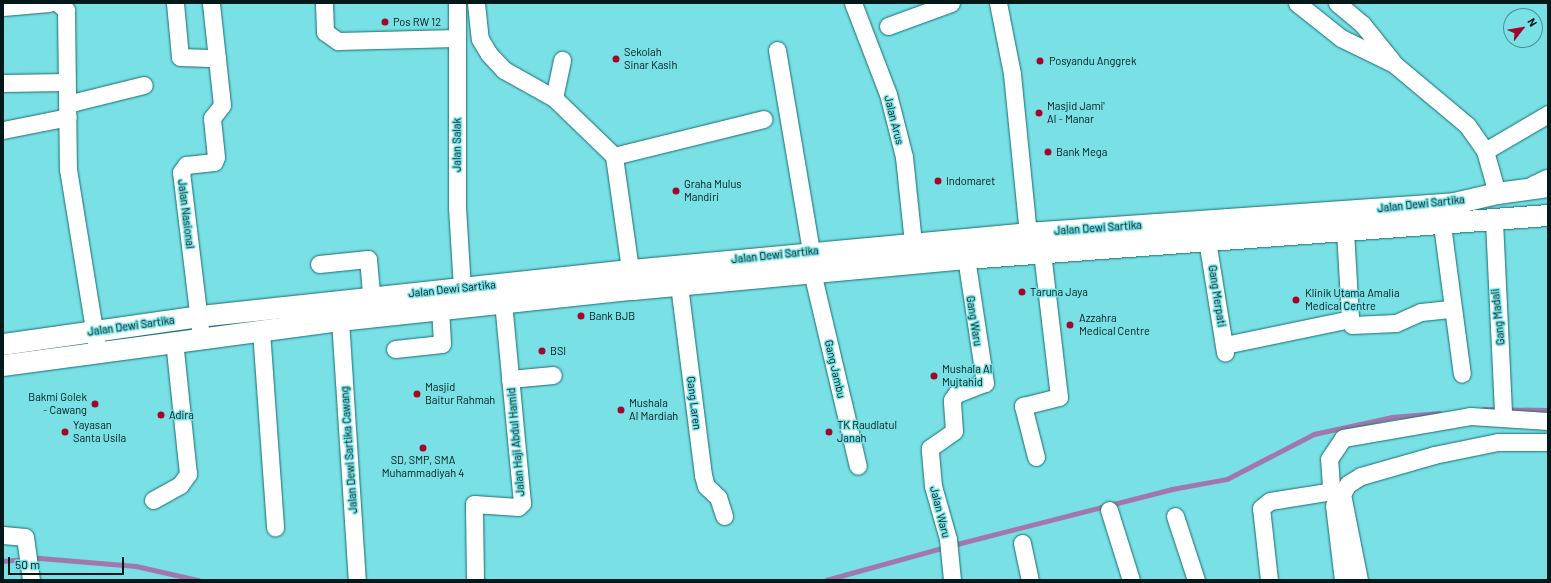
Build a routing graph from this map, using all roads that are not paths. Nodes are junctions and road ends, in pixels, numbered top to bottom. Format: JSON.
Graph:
{"nodes":[{"id":1,"x":49,"y":3,"type":"edge"},
{"id":2,"x":58,"y":3,"type":"edge"},
{"id":3,"x":175,"y":3,"type":"edge"},
{"id":4,"x":211,"y":3,"type":"edge"},
{"id":5,"x":324,"y":3,"type":"edge"},
{"id":6,"x":457,"y":3,"type":"edge"},
{"id":7,"x":476,"y":3,"type":"edge"},
{"id":8,"x":853,"y":3,"type":"edge"},
{"id":9,"x":951,"y":3,"type":"edge"},
{"id":10,"x":998,"y":3,"type":"edge"},
{"id":11,"x":1297,"y":3,"type":"edge"},
{"id":12,"x":1337,"y":3,"type":"edge"},
{"id":13,"x":3,"y":7,"type":"edge"},
{"id":14,"x":888,"y":26,"type":"dead end"},
{"id":15,"x":457,"y":38,"type":"junction"},
{"id":16,"x":777,"y":50,"type":"dead end"},
{"id":17,"x":217,"y":58,"type":"junction"},
{"id":18,"x":562,"y":60,"type":"dead end"},
{"id":19,"x":1394,"y":64,"type":"junction"},
{"id":20,"x":66,"y":82,"type":"junction"},
{"id":21,"x":3,"y":83,"type":"edge"},
{"id":22,"x":144,"y":86,"type":"dead end"},
{"id":23,"x":554,"y":98,"type":"junction"},
{"id":24,"x":67,"y":110,"type":"junction"},
{"id":25,"x":1548,"y":114,"type":"edge"},
{"id":26,"x":764,"y":119,"type":"dead end"},
{"id":27,"x":3,"y":130,"type":"edge"},
{"id":28,"x":1485,"y":151,"type":"junction"},
{"id":29,"x":614,"y":156,"type":"junction"},
{"id":30,"x":1544,"y":185,"type":"edge"},
{"id":31,"x":1497,"y":193,"type":"junction"},
{"id":32,"x":1548,"y":215,"type":"edge"},
{"id":33,"x":1494,"y":220,"type":"junction"},
{"id":34,"x":1442,"y":225,"type":"junction"},
{"id":35,"x":1345,"y":231,"type":"junction"},
{"id":36,"x":1028,"y":233,"type":"junction"},
{"id":37,"x":1207,"y":240,"type":"junction"},
{"id":38,"x":913,"y":242,"type":"junction"},
{"id":39,"x":1042,"y":252,"type":"junction"},
{"id":40,"x":966,"y":258,"type":"junction"},
{"id":41,"x":811,"y":262,"type":"junction"},
{"id":42,"x":319,"y":264,"type":"dead end"},
{"id":43,"x":632,"y":279,"type":"junction"},
{"id":44,"x":679,"y":285,"type":"junction"},
{"id":45,"x":462,"y":288,"type":"junction"},
{"id":46,"x":371,"y":297,"type":"junction"},
{"id":47,"x":503,"y":303,"type":"junction"},
{"id":48,"x":440,"y":309,"type":"junction"},
{"id":49,"x":1452,"y":309,"type":"junction"},
{"id":50,"x":199,"y":316,"type":"junction"},
{"id":51,"x":1350,"y":319,"type":"junction"},
{"id":52,"x":340,"y":320,"type":"junction"},
{"id":53,"x":94,"y":331,"type":"junction"},
{"id":54,"x":261,"y":331,"type":"junction"},
{"id":55,"x":201,"y":337,"type":"junction"},
{"id":56,"x":174,"y":341,"type":"junction"},
{"id":57,"x":3,"y":344,"type":"edge"},
{"id":58,"x":395,"y":349,"type":"dead end"},
{"id":59,"x":97,"y":351,"type":"junction"},
{"id":60,"x":3,"y":365,"type":"edge"},
{"id":61,"x":1462,"y":374,"type":"dead end"},
{"id":62,"x":552,"y":375,"type":"dead end"},
{"id":63,"x":510,"y":379,"type":"junction"},
{"id":64,"x":1503,"y":410,"type":"dead end"},
{"id":65,"x":1548,"y":421,"type":"edge"},
{"id":66,"x":1548,"y":442,"type":"edge"},
{"id":67,"x":932,"y":444,"type":"joint"},
{"id":68,"x":1036,"y":457,"type":"dead end"},
{"id":69,"x":858,"y":466,"type":"dead end"},
{"id":70,"x":1332,"y":486,"type":"junction"},
{"id":71,"x":153,"y":500,"type":"dead end"},
{"id":72,"x":1110,"y":510,"type":"dead end"},
{"id":73,"x":724,"y":516,"type":"dead end"},
{"id":74,"x":1175,"y":516,"type":"dead end"},
{"id":75,"x":275,"y":528,"type":"dead end"},
{"id":76,"x":3,"y":535,"type":"edge"},
{"id":77,"x":1022,"y":543,"type":"dead end"},
{"id":78,"x":30,"y":576,"type":"edge"},
{"id":79,"x":357,"y":580,"type":"edge"},
{"id":80,"x":475,"y":580,"type":"edge"},
{"id":81,"x":952,"y":580,"type":"edge"},
{"id":82,"x":1030,"y":580,"type":"edge"},
{"id":83,"x":1131,"y":580,"type":"edge"},
{"id":84,"x":1196,"y":580,"type":"edge"},
{"id":85,"x":1269,"y":580,"type":"edge"},
{"id":86,"x":1343,"y":580,"type":"edge"},
{"id":87,"x":1359,"y":580,"type":"edge"}],
"edges":[{"from":1,"to":13,"type":"street"},
{"from":2,"to":20,"type":"street"},
{"from":3,"to":17,"type":"street"},
{"from":4,"to":17,"type":"street","name":"Jalan Nasional"},
{"from":5,"to":15,"type":"street"},
{"from":6,"to":15,"type":"street","name":"Jalan Salak"},
{"from":7,"to":23,"type":"street"},
{"from":8,"to":38,"type":"street","name":"Jalan Arus"},
{"from":9,"to":14,"type":"street"},
{"from":10,"to":36,"type":"street"},
{"from":11,"to":19,"type":"street"},
{"from":12,"to":19,"type":"street"},
{"from":15,"to":45,"type":"street","name":"Jalan Salak"},
{"from":16,"to":41,"type":"street","name":"Gang Jambu"},
{"from":17,"to":50,"type":"street","name":"Jalan Nasional"},
{"from":18,"to":23,"type":"street"},
{"from":19,"to":28,"type":"street"},
{"from":20,"to":21,"type":"street"},
{"from":20,"to":24,"type":"street"},
{"from":22,"to":24,"type":"street"},
{"from":23,"to":29,"type":"street"},
{"from":24,"to":27,"type":"street"},
{"from":24,"to":53,"type":"street"},
{"from":25,"to":28,"type":"street"},
{"from":26,"to":29,"type":"street"},
{"from":28,"to":31,"type":"street"},
{"from":29,"to":43,"type":"street"},
{"from":30,"to":31,"type":"main road","name":"Jalan Dewi Sartika"},
{"from":31,"to":36,"type":"main road","name":"Jalan Dewi Sartika"},
{"from":32,"to":33,"type":"main road","name":"Jalan Dewi Sartika"},
{"from":33,"to":34,"type":"main road","name":"Jalan Dewi Sartika"},
{"from":33,"to":64,"type":"street","name":"Gang Madali"},
{"from":34,"to":35,"type":"main road","name":"Jalan Dewi Sartika"},
{"from":34,"to":49,"type":"street"},
{"from":35,"to":37,"type":"main road","name":"Jalan Dewi Sartika"},
{"from":35,"to":51,"type":"street"},
{"from":36,"to":38,"type":"main road","name":"Jalan Dewi Sartika"},
{"from":37,"to":39,"type":"main road","name":"Jalan Dewi Sartika"},
{"from":37,"to":51,"type":"street","name":"Gang Merpati"},
{"from":38,"to":41,"type":"main road","name":"Jalan Dewi Sartika"},
{"from":39,"to":40,"type":"main road","name":"Jalan Dewi Sartika"},
{"from":39,"to":68,"type":"street"},
{"from":40,"to":41,"type":"main road","name":"Jalan Dewi Sartika"},
{"from":40,"to":67,"type":"street","name":"Gang Waru"},
{"from":41,"to":43,"type":"main road","name":"Jalan Dewi Sartika"},
{"from":41,"to":44,"type":"main road","name":"Jalan Dewi Sartika"},
{"from":41,"to":69,"type":"street","name":"Gang Jambu"},
{"from":42,"to":46,"type":"street"},
{"from":43,"to":44,"type":"main road","name":"Jalan Dewi Sartika"},
{"from":43,"to":45,"type":"main road","name":"Jalan Dewi Sartika"},
{"from":43,"to":47,"type":"main road","name":"Jalan Dewi Sartika"},
{"from":44,"to":73,"type":"street","name":"Gang Laren"},
{"from":45,"to":46,"type":"main road","name":"Jalan Dewi Sartika"},
{"from":46,"to":50,"type":"main road","name":"Jalan Dewi Sartika"},
{"from":47,"to":48,"type":"main road","name":"Jalan Dewi Sartika"},
{"from":47,"to":63,"type":"street","name":"Jalan Haji Abdul Hamid"},
{"from":48,"to":52,"type":"main road","name":"Jalan Dewi Sartika"},
{"from":48,"to":58,"type":"street"},
{"from":49,"to":51,"type":"street"},
{"from":49,"to":61,"type":"street"},
{"from":50,"to":53,"type":"main road","name":"Jalan Dewi Sartika"},
{"from":50,"to":55,"type":"street","name":"Jalan Nasional"},
{"from":52,"to":54,"type":"main road","name":"Jalan Dewi Sartika"},
{"from":52,"to":79,"type":"street","name":"Jalan Dewi Sartika Cawang"},
{"from":53,"to":57,"type":"main road","name":"Jalan Dewi Sartika"},
{"from":53,"to":59,"type":"street"},
{"from":54,"to":55,"type":"main road","name":"Jalan Dewi Sartika"},
{"from":54,"to":75,"type":"street"},
{"from":55,"to":56,"type":"main road","name":"Jalan Dewi Sartika"},
{"from":56,"to":59,"type":"main road","name":"Jalan Dewi Sartika"},
{"from":56,"to":71,"type":"street"},
{"from":59,"to":60,"type":"main road","name":"Jalan Dewi Sartika"},
{"from":62,"to":63,"type":"street"},
{"from":63,"to":80,"type":"street","name":"Jalan Haji Abdul Hamid"},
{"from":65,"to":70,"type":"street"},
{"from":66,"to":87,"type":"street"},
{"from":67,"to":81,"type":"street","name":"Jalan Waru"},
{"from":70,"to":85,"type":"street"},
{"from":70,"to":86,"type":"street"},
{"from":72,"to":83,"type":"street"},
{"from":74,"to":84,"type":"street"},
{"from":76,"to":78,"type":"street"},
{"from":77,"to":82,"type":"street"}]}
